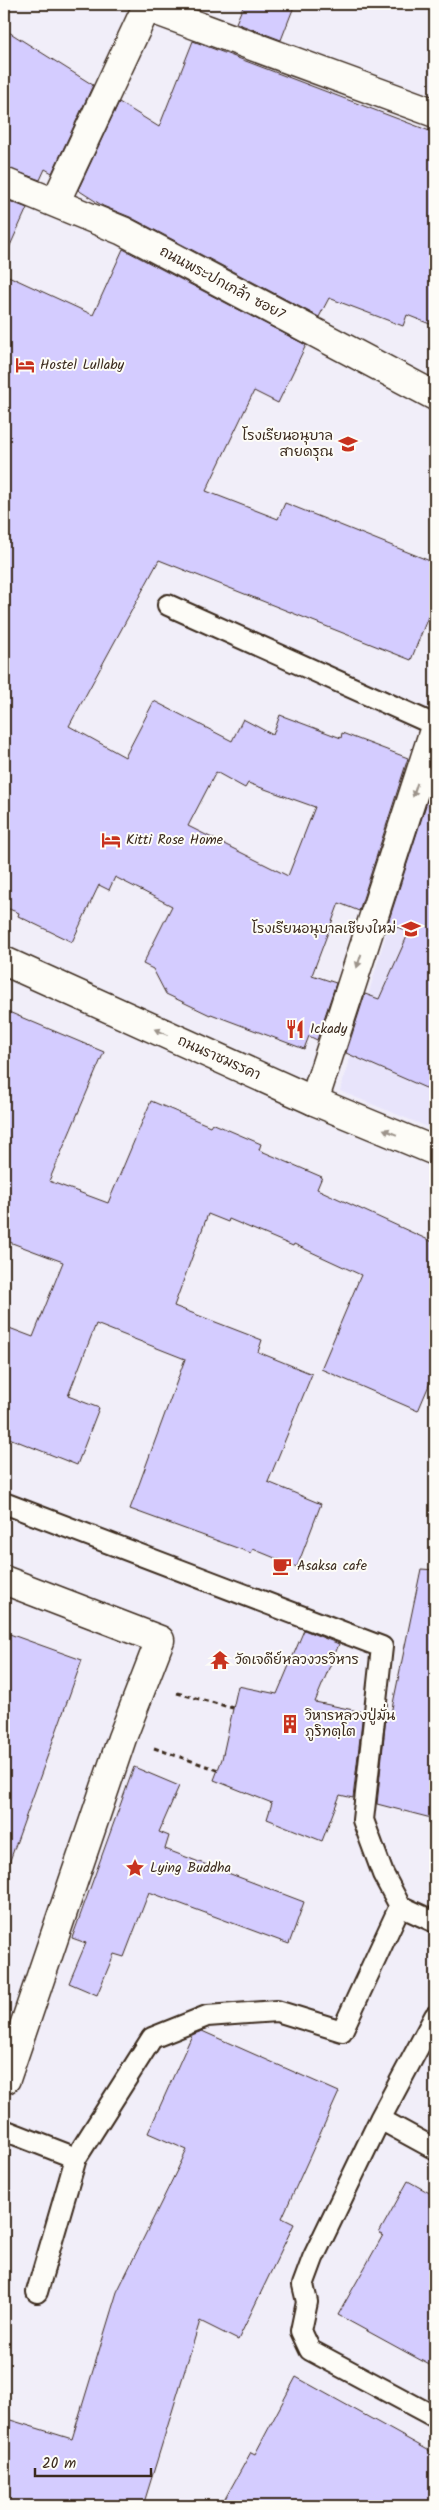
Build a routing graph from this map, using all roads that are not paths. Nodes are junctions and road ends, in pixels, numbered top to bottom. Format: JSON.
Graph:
{"nodes":[{"id":1,"x":147,"y":6,"type":"edge"},
{"id":2,"x":435,"y":113,"type":"edge"},
{"id":3,"x":4,"y":182,"type":"edge"},
{"id":4,"x":56,"y":203,"type":"junction"},
{"id":5,"x":435,"y":396,"type":"edge"},
{"id":6,"x":168,"y":605,"type":"dead end"},
{"id":7,"x":435,"y":726,"type":"edge"},
{"id":8,"x":4,"y":961,"type":"edge"},
{"id":9,"x":314,"y":1101,"type":"junction"},
{"id":10,"x":435,"y":1151,"type":"edge"},
{"id":11,"x":4,"y":1503,"type":"edge"},
{"id":12,"x":4,"y":1580,"type":"edge"},
{"id":13,"x":400,"y":1906,"type":"junction"},
{"id":14,"x":435,"y":1922,"type":"edge"},
{"id":15,"x":435,"y":2016,"type":"edge"},
{"id":16,"x":4,"y":2078,"type":"edge"},
{"id":17,"x":380,"y":2119,"type":"junction"},
{"id":18,"x":4,"y":2130,"type":"edge"},
{"id":19,"x":435,"y":2149,"type":"edge"},
{"id":20,"x":76,"y":2158,"type":"junction"},
{"id":21,"x":37,"y":2292,"type":"dead end"},
{"id":22,"x":435,"y":2417,"type":"edge"}],
"edges":[{"from":1,"to":2,"type":"street"},
{"from":1,"to":4,"type":"street"},
{"from":3,"to":4,"type":"street","name":"ถนนพระปกเกล้า ซอย7"},
{"from":4,"to":5,"type":"street","name":"ถนนพระปกเกล้า ซอย7"},
{"from":6,"to":7,"type":"lane"},
{"from":7,"to":9,"type":"street","one_way":true},
{"from":9,"to":8,"type":"street","name":"ถนนราชมรรคา","one_way":true},
{"from":10,"to":9,"type":"street","name":"ถนนราชมรรคา","one_way":true},
{"from":11,"to":13,"type":"lane"},
{"from":12,"to":16,"type":"street"},
{"from":13,"to":14,"type":"lane"},
{"from":13,"to":20,"type":"lane"},
{"from":15,"to":17,"type":"lane"},
{"from":17,"to":19,"type":"lane"},
{"from":17,"to":22,"type":"lane"},
{"from":18,"to":20,"type":"lane"},
{"from":20,"to":21,"type":"lane"}]}
